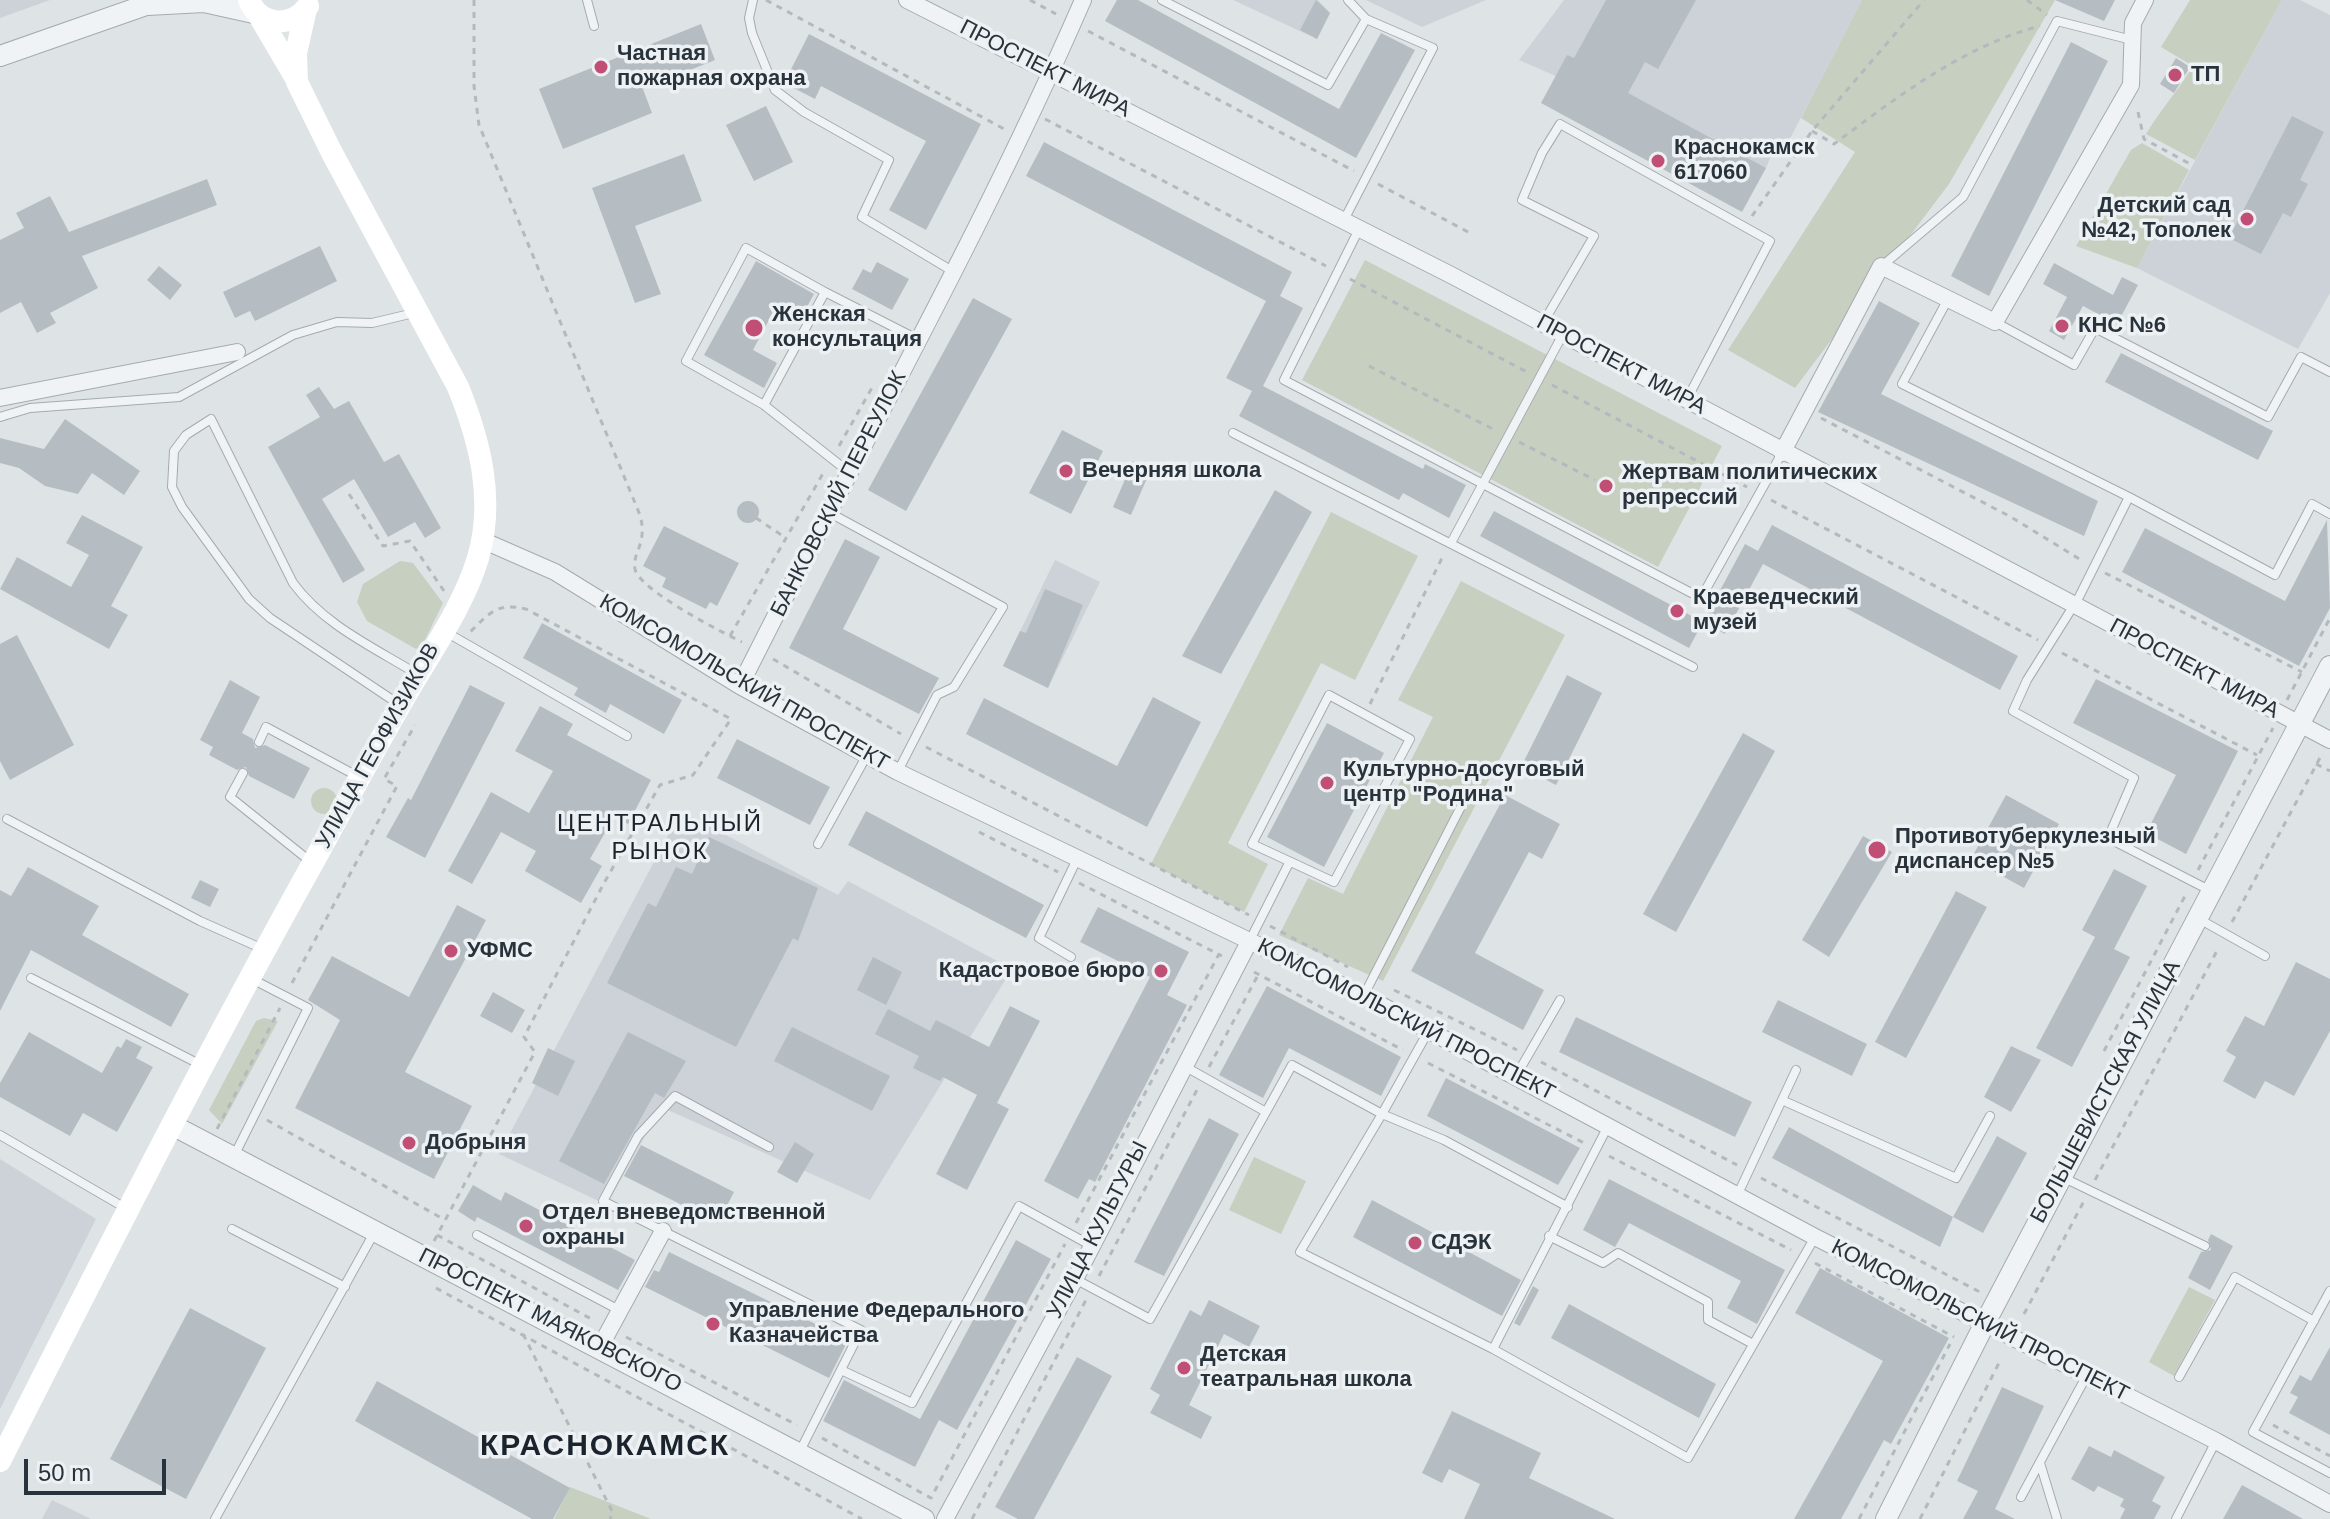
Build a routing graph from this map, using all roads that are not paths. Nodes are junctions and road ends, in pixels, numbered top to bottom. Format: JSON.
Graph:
{"nodes":[{"id":1,"x":587,"y":0,"type":"edge"},
{"id":2,"x":753,"y":0,"type":"edge"},
{"id":3,"x":907,"y":0,"type":"edge"},
{"id":4,"x":1082,"y":0,"type":"edge"},
{"id":5,"x":1162,"y":0,"type":"edge"},
{"id":6,"x":1348,"y":0,"type":"edge"},
{"id":7,"x":2145,"y":0,"type":"edge"},
{"id":8,"x":152,"y":3,"type":"edge"},
{"id":9,"x":308,"y":4,"type":"edge"},
{"id":10,"x":253,"y":7,"type":"edge"},
{"id":11,"x":1366,"y":19,"type":"junction"},
{"id":12,"x":594,"y":26,"type":"dead end"},
{"id":13,"x":2133,"y":40,"type":"junction"},
{"id":14,"x":0,"y":56,"type":"edge"},
{"id":15,"x":1052,"y":74,"type":"junction"},
{"id":16,"x":297,"y":82,"type":"junction"},
{"id":17,"x":1352,"y":224,"type":"junction"},
{"id":18,"x":1881,"y":266,"type":"junction"},
{"id":19,"x":955,"y":272,"type":"junction"},
{"id":20,"x":825,"y":292,"type":"junction"},
{"id":21,"x":1948,"y":299,"type":"junction"},
{"id":22,"x":419,"y":312,"type":"junction"},
{"id":23,"x":1995,"y":322,"type":"junction"},
{"id":24,"x":1543,"y":323,"type":"junction"},
{"id":25,"x":1563,"y":334,"type":"junction"},
{"id":26,"x":919,"y":340,"type":"junction"},
{"id":27,"x":237,"y":352,"type":"dead end"},
{"id":28,"x":2330,"y":372,"type":"edge"},
{"id":29,"x":0,"y":398,"type":"edge"},
{"id":30,"x":1687,"y":399,"type":"junction"},
{"id":31,"x":764,"y":405,"type":"junction"},
{"id":32,"x":0,"y":417,"type":"edge"},
{"id":33,"x":1233,"y":433,"type":"dead end"},
{"id":34,"x":1782,"y":453,"type":"junction"},
{"id":35,"x":851,"y":473,"type":"junction"},
{"id":36,"x":1482,"y":486,"type":"junction"},
{"id":37,"x":2129,"y":497,"type":"junction"},
{"id":38,"x":830,"y":513,"type":"junction"},
{"id":39,"x":2330,"y":514,"type":"edge"},
{"id":40,"x":482,"y":540,"type":"junction"},
{"id":41,"x":1451,"y":543,"type":"junction"},
{"id":42,"x":2075,"y":605,"type":"junction"},
{"id":43,"x":452,"y":635,"type":"junction"},
{"id":44,"x":2330,"y":666,"type":"edge"},
{"id":45,"x":1693,"y":667,"type":"dead end"},
{"id":46,"x":418,"y":674,"type":"junction"},
{"id":47,"x":740,"y":686,"type":"junction"},
{"id":48,"x":400,"y":705,"type":"junction"},
{"id":49,"x":2300,"y":726,"type":"junction"},
{"id":50,"x":627,"y":736,"type":"dead end"},
{"id":51,"x":2330,"y":740,"type":"edge"},
{"id":52,"x":259,"y":742,"type":"dead end"},
{"id":53,"x":867,"y":755,"type":"junction"},
{"id":54,"x":898,"y":772,"type":"junction"},
{"id":55,"x":243,"y":773,"type":"dead end"},
{"id":56,"x":361,"y":778,"type":"junction"},
{"id":57,"x":1468,"y":793,"type":"dead end"},
{"id":58,"x":7,"y":819,"type":"dead end"},
{"id":59,"x":818,"y":844,"type":"dead end"},
{"id":60,"x":1079,"y":856,"type":"junction"},
{"id":61,"x":313,"y":863,"type":"junction"},
{"id":62,"x":1289,"y":863,"type":"junction"},
{"id":63,"x":2212,"y":891,"type":"junction"},
{"id":64,"x":2197,"y":918,"type":"junction"},
{"id":65,"x":1250,"y":940,"type":"junction"},
{"id":66,"x":266,"y":951,"type":"junction"},
{"id":67,"x":2265,"y":956,"type":"dead end"},
{"id":68,"x":1071,"y":957,"type":"dead end"},
{"id":69,"x":31,"y":978,"type":"dead end"},
{"id":70,"x":252,"y":979,"type":"junction"},
{"id":71,"x":1364,"y":996,"type":"junction"},
{"id":72,"x":1560,"y":1000,"type":"dead end"},
{"id":73,"x":1429,"y":1030,"type":"junction"},
{"id":74,"x":1183,"y":1065,"type":"junction"},
{"id":75,"x":205,"y":1068,"type":"junction"},
{"id":76,"x":1796,"y":1070,"type":"dead end"},
{"id":77,"x":1516,"y":1076,"type":"junction"},
{"id":78,"x":1784,"y":1101,"type":"junction"},
{"id":79,"x":1266,"y":1112,"type":"junction"},
{"id":80,"x":1382,"y":1114,"type":"junction"},
{"id":81,"x":1990,"y":1116,"type":"dead end"},
{"id":82,"x":1609,"y":1125,"type":"junction"},
{"id":83,"x":174,"y":1126,"type":"junction"},
{"id":84,"x":0,"y":1135,"type":"edge"},
{"id":85,"x":769,"y":1147,"type":"dead end"},
{"id":86,"x":234,"y":1157,"type":"junction"},
{"id":87,"x":2062,"y":1176,"type":"junction"},
{"id":88,"x":1737,"y":1196,"type":"junction"},
{"id":89,"x":1568,"y":1207,"type":"junction"},
{"id":90,"x":128,"y":1210,"type":"junction"},
{"id":91,"x":232,"y":1229,"type":"dead end"},
{"id":92,"x":376,"y":1230,"type":"junction"},
{"id":93,"x":663,"y":1231,"type":"junction"},
{"id":94,"x":477,"y":1235,"type":"dead end"},
{"id":95,"x":1549,"y":1236,"type":"junction"},
{"id":96,"x":1815,"y":1237,"type":"junction"},
{"id":97,"x":1090,"y":1245,"type":"junction"},
{"id":98,"x":2205,"y":1246,"type":"dead end"},
{"id":99,"x":1075,"y":1279,"type":"junction"},
{"id":100,"x":345,"y":1287,"type":"junction"},
{"id":101,"x":2330,"y":1291,"type":"edge"},
{"id":102,"x":619,"y":1310,"type":"junction"},
{"id":103,"x":2314,"y":1321,"type":"junction"},
{"id":104,"x":1985,"y":1323,"type":"junction"},
{"id":105,"x":605,"y":1338,"type":"junction"},
{"id":106,"x":1753,"y":1344,"type":"junction"},
{"id":107,"x":1493,"y":1349,"type":"junction"},
{"id":108,"x":841,"y":1370,"type":"junction"},
{"id":109,"x":2087,"y":1375,"type":"junction"},
{"id":110,"x":2179,"y":1377,"type":"dead end"},
{"id":111,"x":2216,"y":1441,"type":"junction"},
{"id":112,"x":799,"y":1452,"type":"junction"},
{"id":113,"x":0,"y":1461,"type":"edge"},
{"id":114,"x":2040,"y":1463,"type":"junction"},
{"id":115,"x":2330,"y":1473,"type":"edge"},
{"id":116,"x":2021,"y":1497,"type":"dead end"},
{"id":117,"x":2330,"y":1504,"type":"edge"},
{"id":118,"x":215,"y":1519,"type":"edge"},
{"id":119,"x":924,"y":1519,"type":"edge"},
{"id":120,"x":945,"y":1519,"type":"edge"},
{"id":121,"x":1886,"y":1519,"type":"edge"},
{"id":122,"x":2057,"y":1519,"type":"edge"},
{"id":123,"x":2176,"y":1519,"type":"edge"}],
"edges":[{"from":1,"to":12,"type":"lane"},
{"from":2,"to":19,"type":"lane"},
{"from":3,"to":15,"type":"street","name":"ПРОСПЕКТ МИРА"},
{"from":4,"to":15,"type":"street","name":"БАНКОВСКИЙ ПЕРЕУЛОК"},
{"from":5,"to":11,"type":"lane"},
{"from":6,"to":11,"type":"lane"},
{"from":7,"to":13,"type":"street"},
{"from":8,"to":10,"type":"street"},
{"from":8,"to":14,"type":"street"},
{"from":9,"to":10,"type":"main road"},
{"from":9,"to":16,"type":"main road","name":"УЛИЦА ГЕОФИЗИКОВ"},
{"from":10,"to":16,"type":"main road"},
{"from":11,"to":17,"type":"lane"},
{"from":13,"to":18,"type":"lane"},
{"from":13,"to":23,"type":"street"},
{"from":15,"to":17,"type":"street","name":"ПРОСПЕКТ МИРА"},
{"from":15,"to":19,"type":"street","name":"БАНКОВСКИЙ ПЕРЕУЛОК"},
{"from":16,"to":22,"type":"main road","name":"УЛИЦА ГЕОФИЗИКОВ"},
{"from":17,"to":24,"type":"street","name":"ПРОСПЕКТ МИРА"},
{"from":17,"to":36,"type":"lane"},
{"from":18,"to":21,"type":"street"},
{"from":18,"to":34,"type":"street"},
{"from":19,"to":26,"type":"street","name":"БАНКОВСКИЙ ПЕРЕУЛОК"},
{"from":20,"to":26,"type":"lane"},
{"from":20,"to":31,"type":"lane"},
{"from":20,"to":31,"type":"lane"},
{"from":21,"to":23,"type":"street"},
{"from":21,"to":37,"type":"lane"},
{"from":22,"to":32,"type":"lane"},
{"from":22,"to":40,"type":"main road","name":"УЛИЦА ГЕОФИЗИКОВ"},
{"from":23,"to":28,"type":"lane"},
{"from":24,"to":25,"type":"street","name":"ПРОСПЕКТ МИРА"},
{"from":24,"to":30,"type":"lane"},
{"from":25,"to":30,"type":"street","name":"ПРОСПЕКТ МИРА"},
{"from":25,"to":36,"type":"lane"},
{"from":26,"to":35,"type":"street","name":"БАНКОВСКИЙ ПЕРЕУЛОК"},
{"from":27,"to":29,"type":"street"},
{"from":30,"to":34,"type":"street","name":"ПРОСПЕКТ МИРА"},
{"from":31,"to":35,"type":"lane"},
{"from":33,"to":41,"type":"lane"},
{"from":34,"to":36,"type":"lane"},
{"from":34,"to":42,"type":"street","name":"ПРОСПЕКТ МИРА"},
{"from":35,"to":38,"type":"street","name":"БАНКОВСКИЙ ПЕРЕУЛОК"},
{"from":36,"to":41,"type":"lane"},
{"from":37,"to":39,"type":"lane"},
{"from":37,"to":42,"type":"lane"},
{"from":38,"to":47,"type":"street","name":"БАНКОВСКИЙ ПЕРЕУЛОК"},
{"from":38,"to":54,"type":"lane"},
{"from":40,"to":43,"type":"main road","name":"УЛИЦА ГЕОФИЗИКОВ"},
{"from":40,"to":47,"type":"street","name":"КОМСОМОЛЬСКИЙ ПРОСПЕКТ"},
{"from":41,"to":45,"type":"lane"},
{"from":42,"to":49,"type":"street","name":"ПРОСПЕКТ МИРА"},
{"from":42,"to":63,"type":"lane"},
{"from":43,"to":46,"type":"main road","name":"УЛИЦА ГЕОФИЗИКОВ"},
{"from":43,"to":50,"type":"lane"},
{"from":44,"to":49,"type":"street","name":"БОЛЬШЕВИСТСКАЯ УЛИЦА"},
{"from":46,"to":48,"type":"main road","name":"УЛИЦА ГЕОФИЗИКОВ"},
{"from":46,"to":48,"type":"lane"},
{"from":47,"to":53,"type":"street","name":"КОМСОМОЛЬСКИЙ ПРОСПЕКТ"},
{"from":48,"to":56,"type":"main road","name":"УЛИЦА ГЕОФИЗИКОВ"},
{"from":49,"to":51,"type":"street","name":"ПРОСПЕКТ МИРА"},
{"from":49,"to":63,"type":"street","name":"БОЛЬШЕВИСТСКАЯ УЛИЦА"},
{"from":52,"to":56,"type":"lane"},
{"from":53,"to":54,"type":"street","name":"КОМСОМОЛЬСКИЙ ПРОСПЕКТ"},
{"from":53,"to":59,"type":"lane"},
{"from":54,"to":60,"type":"street","name":"КОМСОМОЛЬСКИЙ ПРОСПЕКТ"},
{"from":55,"to":61,"type":"lane"},
{"from":56,"to":61,"type":"main road","name":"УЛИЦА ГЕОФИЗИКОВ"},
{"from":57,"to":71,"type":"lane"},
{"from":58,"to":66,"type":"lane"},
{"from":60,"to":65,"type":"street","name":"КОМСОМОЛЬСКИЙ ПРОСПЕКТ"},
{"from":60,"to":68,"type":"lane"},
{"from":61,"to":66,"type":"main road","name":"УЛИЦА ГЕОФИЗИКОВ"},
{"from":62,"to":62,"type":"lane"},
{"from":62,"to":65,"type":"lane"},
{"from":63,"to":64,"type":"street","name":"БОЛЬШЕВИСТСКАЯ УЛИЦА"},
{"from":64,"to":67,"type":"lane"},
{"from":64,"to":87,"type":"street","name":"БОЛЬШЕВИСТСКАЯ УЛИЦА"},
{"from":65,"to":71,"type":"street","name":"КОМСОМОЛЬСКИЙ ПРОСПЕКТ"},
{"from":65,"to":74,"type":"street","name":"УЛИЦА КУЛЬТУРЫ"},
{"from":66,"to":70,"type":"main road","name":"УЛИЦА ГЕОФИЗИКОВ"},
{"from":69,"to":75,"type":"lane"},
{"from":70,"to":75,"type":"main road","name":"УЛИЦА ГЕОФИЗИКОВ"},
{"from":70,"to":86,"type":"lane"},
{"from":71,"to":73,"type":"street","name":"КОМСОМОЛЬСКИЙ ПРОСПЕКТ"},
{"from":72,"to":77,"type":"lane"},
{"from":73,"to":77,"type":"street","name":"КОМСОМОЛЬСКИЙ ПРОСПЕКТ"},
{"from":73,"to":80,"type":"lane"},
{"from":74,"to":79,"type":"lane"},
{"from":74,"to":97,"type":"street","name":"УЛИЦА КУЛЬТУРЫ"},
{"from":75,"to":83,"type":"main road","name":"УЛИЦА ГЕОФИЗИКОВ"},
{"from":76,"to":78,"type":"lane"},
{"from":77,"to":82,"type":"street","name":"КОМСОМОЛЬСКИЙ ПРОСПЕКТ"},
{"from":78,"to":81,"type":"lane"},
{"from":78,"to":88,"type":"lane"},
{"from":79,"to":80,"type":"lane"},
{"from":79,"to":99,"type":"lane"},
{"from":80,"to":89,"type":"lane"},
{"from":80,"to":107,"type":"lane"},
{"from":82,"to":88,"type":"street","name":"КОМСОМОЛЬСКИЙ ПРОСПЕКТ"},
{"from":82,"to":89,"type":"lane"},
{"from":83,"to":86,"type":"street","name":"ПРОСПЕКТ МАЯКОВСКОГО"},
{"from":83,"to":90,"type":"main road","name":"УЛИЦА ГЕОФИЗИКОВ"},
{"from":84,"to":90,"type":"lane"},
{"from":85,"to":93,"type":"lane"},
{"from":86,"to":92,"type":"street","name":"ПРОСПЕКТ МАЯКОВСКОГО"},
{"from":87,"to":98,"type":"lane"},
{"from":87,"to":104,"type":"street","name":"БОЛЬШЕВИСТСКАЯ УЛИЦА"},
{"from":88,"to":96,"type":"street","name":"КОМСОМОЛЬСКИЙ ПРОСПЕКТ"},
{"from":89,"to":95,"type":"lane"},
{"from":90,"to":113,"type":"main road","name":"УЛИЦА ГЕОФИЗИКОВ"},
{"from":91,"to":100,"type":"lane"},
{"from":92,"to":100,"type":"lane"},
{"from":92,"to":105,"type":"street","name":"ПРОСПЕКТ МАЯКОВСКОГО"},
{"from":93,"to":102,"type":"street"},
{"from":93,"to":108,"type":"lane"},
{"from":94,"to":102,"type":"lane"},
{"from":95,"to":106,"type":"lane"},
{"from":95,"to":107,"type":"lane"},
{"from":96,"to":104,"type":"street","name":"КОМСОМОЛЬСКИЙ ПРОСПЕКТ"},
{"from":96,"to":106,"type":"lane"},
{"from":97,"to":99,"type":"street","name":"УЛИЦА КУЛЬТУРЫ"},
{"from":97,"to":108,"type":"lane"},
{"from":99,"to":120,"type":"street","name":"УЛИЦА КУЛЬТУРЫ"},
{"from":100,"to":118,"type":"lane"},
{"from":101,"to":103,"type":"lane"},
{"from":102,"to":105,"type":"street"},
{"from":103,"to":110,"type":"lane"},
{"from":103,"to":115,"type":"lane"},
{"from":104,"to":109,"type":"street","name":"КОМСОМОЛЬСКИЙ ПРОСПЕКТ"},
{"from":104,"to":121,"type":"street","name":"БОЛЬШЕВИСТСКАЯ УЛИЦА"},
{"from":105,"to":112,"type":"street","name":"ПРОСПЕКТ МАЯКОВСКОГО"},
{"from":106,"to":107,"type":"lane"},
{"from":108,"to":112,"type":"lane"},
{"from":109,"to":111,"type":"street","name":"КОМСОМОЛЬСКИЙ ПРОСПЕКТ"},
{"from":109,"to":114,"type":"lane"},
{"from":111,"to":117,"type":"street","name":"КОМСОМОЛЬСКИЙ ПРОСПЕКТ"},
{"from":111,"to":123,"type":"lane"},
{"from":112,"to":119,"type":"street","name":"ПРОСПЕКТ МАЯКОВСКОГО"},
{"from":114,"to":116,"type":"lane"},
{"from":114,"to":122,"type":"lane"}]}
